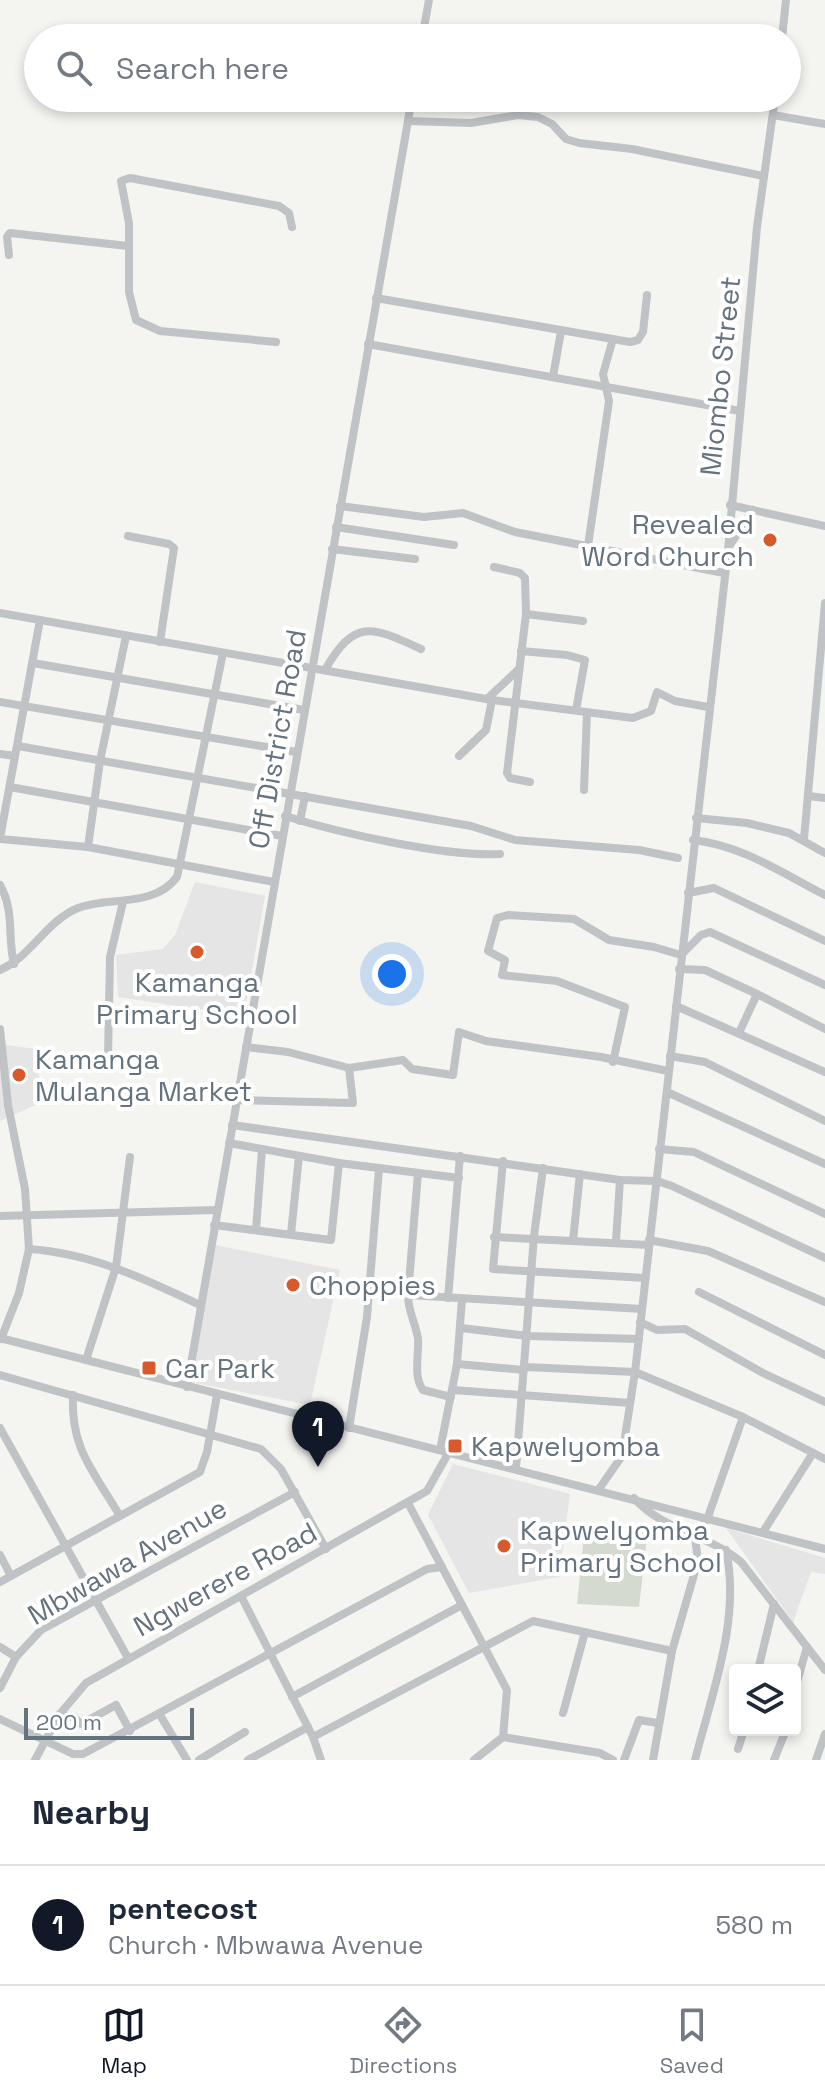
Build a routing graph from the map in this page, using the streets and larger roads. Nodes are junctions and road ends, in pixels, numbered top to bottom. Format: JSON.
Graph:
{"nodes":[{"id":1,"x":429,"y":0,"type":"edge"},
{"id":2,"x":786,"y":0,"type":"edge"},
{"id":3,"x":425,"y":24,"type":"edge"},
{"id":4,"x":783,"y":24,"type":"edge"},
{"id":5,"x":410,"y":112,"type":"edge"},
{"id":6,"x":773,"y":112,"type":"edge"},
{"id":7,"x":773,"y":115,"type":"junction"},
{"id":8,"x":408,"y":121,"type":"junction"},
{"id":9,"x":825,"y":124,"type":"edge"},
{"id":10,"x":764,"y":176,"type":"junction"},
{"id":11,"x":292,"y":227,"type":"dead end"},
{"id":12,"x":128,"y":246,"type":"junction"},
{"id":13,"x":9,"y":255,"type":"dead end"},
{"id":14,"x":647,"y":295,"type":"dead end"},
{"id":15,"x":376,"y":298,"type":"junction"},
{"id":16,"x":561,"y":331,"type":"junction"},
{"id":17,"x":613,"y":339,"type":"junction"},
{"id":18,"x":276,"y":342,"type":"dead end"},
{"id":19,"x":368,"y":344,"type":"junction"},
{"id":20,"x":553,"y":377,"type":"junction"},
{"id":21,"x":607,"y":387,"type":"junction"},
{"id":22,"x":740,"y":411,"type":"junction"},
{"id":23,"x":730,"y":505,"type":"junction"},
{"id":24,"x":340,"y":506,"type":"junction"},
{"id":25,"x":753,"y":510,"type":"junction"},
{"id":26,"x":825,"y":526,"type":"edge"},
{"id":27,"x":336,"y":527,"type":"junction"},
{"id":28,"x":128,"y":536,"type":"dead end"},
{"id":29,"x":454,"y":545,"type":"dead end"},
{"id":30,"x":588,"y":546,"type":"junction"},
{"id":31,"x":332,"y":549,"type":"junction"},
{"id":32,"x":728,"y":550,"type":"junction"},
{"id":33,"x":415,"y":559,"type":"dead end"},
{"id":34,"x":494,"y":567,"type":"dead end"},
{"id":35,"x":724,"y":573,"type":"junction"},
{"id":36,"x":825,"y":603,"type":"edge"},
{"id":37,"x":0,"y":613,"type":"edge"},
{"id":38,"x":526,"y":614,"type":"junction"},
{"id":39,"x":40,"y":620,"type":"junction"},
{"id":40,"x":583,"y":621,"type":"dead end"},
{"id":41,"x":126,"y":636,"type":"junction"},
{"id":42,"x":160,"y":642,"type":"junction"},
{"id":43,"x":421,"y":649,"type":"dead end"},
{"id":44,"x":521,"y":651,"type":"junction"},
{"id":45,"x":223,"y":653,"type":"junction"},
{"id":46,"x":33,"y":663,"type":"junction"},
{"id":47,"x":311,"y":667,"type":"junction"},
{"id":48,"x":519,"y":669,"type":"junction"},
{"id":49,"x":325,"y":670,"type":"junction"},
{"id":50,"x":120,"y":677,"type":"junction"},
{"id":51,"x":214,"y":694,"type":"junction"},
{"id":52,"x":489,"y":699,"type":"junction"},
{"id":53,"x":517,"y":701,"type":"junction"},
{"id":54,"x":0,"y":702,"type":"edge"},
{"id":55,"x":26,"y":705,"type":"junction"},
{"id":56,"x":708,"y":707,"type":"junction"},
{"id":57,"x":304,"y":710,"type":"junction"},
{"id":58,"x":576,"y":710,"type":"junction"},
{"id":59,"x":587,"y":713,"type":"junction"},
{"id":60,"x":110,"y":719,"type":"junction"},
{"id":61,"x":207,"y":736,"type":"junction"},
{"id":62,"x":18,"y":746,"type":"junction"},
{"id":63,"x":296,"y":752,"type":"junction"},
{"id":64,"x":0,"y":754,"type":"edge"},
{"id":65,"x":15,"y":756,"type":"junction"},
{"id":66,"x":459,"y":756,"type":"dead end"},
{"id":67,"x":100,"y":761,"type":"junction"},
{"id":68,"x":200,"y":779,"type":"junction"},
{"id":69,"x":530,"y":782,"type":"dead end"},
{"id":70,"x":10,"y":787,"type":"junction"},
{"id":71,"x":584,"y":790,"type":"dead end"},
{"id":72,"x":289,"y":794,"type":"junction"},
{"id":73,"x":305,"y":796,"type":"junction"},
{"id":74,"x":809,"y":796,"type":"junction"},
{"id":75,"x":825,"y":798,"type":"edge"},
{"id":76,"x":93,"y":802,"type":"junction"},
{"id":77,"x":2,"y":810,"type":"edge"},
{"id":78,"x":285,"y":816,"type":"junction"},
{"id":79,"x":696,"y":818,"type":"junction"},
{"id":80,"x":191,"y":819,"type":"junction"},
{"id":81,"x":300,"y":821,"type":"junction"},
{"id":82,"x":282,"y":836,"type":"junction"},
{"id":83,"x":0,"y":838,"type":"edge"},
{"id":84,"x":804,"y":839,"type":"junction"},
{"id":85,"x":693,"y":840,"type":"junction"},
{"id":86,"x":88,"y":847,"type":"junction"},
{"id":87,"x":825,"y":853,"type":"edge"},
{"id":88,"x":500,"y":854,"type":"dead end"},
{"id":89,"x":678,"y":858,"type":"dead end"},
{"id":90,"x":181,"y":863,"type":"junction"},
{"id":91,"x":274,"y":882,"type":"junction"},
{"id":92,"x":0,"y":885,"type":"edge"},
{"id":93,"x":688,"y":893,"type":"junction"},
{"id":94,"x":825,"y":895,"type":"edge"},
{"id":95,"x":123,"y":902,"type":"junction"},
{"id":96,"x":825,"y":941,"type":"edge"},
{"id":97,"x":681,"y":955,"type":"junction"},
{"id":98,"x":14,"y":964,"type":"junction"},
{"id":99,"x":679,"y":969,"type":"junction"},
{"id":100,"x":0,"y":970,"type":"edge"},
{"id":101,"x":825,"y":985,"type":"edge"},
{"id":102,"x":757,"y":994,"type":"junction"},
{"id":103,"x":676,"y":1006,"type":"junction"},
{"id":104,"x":0,"y":1029,"type":"edge"},
{"id":105,"x":825,"y":1029,"type":"edge"},
{"id":106,"x":739,"y":1033,"type":"junction"},
{"id":107,"x":246,"y":1047,"type":"junction"},
{"id":108,"x":670,"y":1056,"type":"junction"},
{"id":109,"x":108,"y":1057,"type":"dead end"},
{"id":110,"x":613,"y":1062,"type":"junction"},
{"id":111,"x":349,"y":1068,"type":"junction"},
{"id":112,"x":668,"y":1071,"type":"junction"},
{"id":113,"x":825,"y":1072,"type":"edge"},
{"id":114,"x":667,"y":1092,"type":"junction"},
{"id":115,"x":237,"y":1100,"type":"junction"},
{"id":116,"x":4,"y":1105,"type":"edge"},
{"id":117,"x":825,"y":1121,"type":"edge"},
{"id":118,"x":232,"y":1125,"type":"junction"},
{"id":119,"x":229,"y":1143,"type":"junction"},
{"id":120,"x":262,"y":1149,"type":"junction"},
{"id":121,"x":659,"y":1149,"type":"junction"},
{"id":122,"x":299,"y":1156,"type":"junction"},
{"id":123,"x":460,"y":1156,"type":"junction"},
{"id":124,"x":130,"y":1157,"type":"dead end"},
{"id":125,"x":503,"y":1161,"type":"junction"},
{"id":126,"x":339,"y":1163,"type":"junction"},
{"id":127,"x":825,"y":1164,"type":"edge"},
{"id":128,"x":543,"y":1168,"type":"junction"},
{"id":129,"x":379,"y":1169,"type":"junction"},
{"id":130,"x":418,"y":1173,"type":"junction"},
{"id":131,"x":580,"y":1174,"type":"junction"},
{"id":132,"x":459,"y":1178,"type":"junction"},
{"id":133,"x":620,"y":1180,"type":"junction"},
{"id":134,"x":657,"y":1181,"type":"junction"},
{"id":135,"x":217,"y":1210,"type":"junction"},
{"id":136,"x":825,"y":1214,"type":"edge"},
{"id":137,"x":125,"y":1215,"type":"junction"},
{"id":138,"x":0,"y":1216,"type":"edge"},
{"id":139,"x":26,"y":1217,"type":"junction"},
{"id":140,"x":214,"y":1225,"type":"junction"},
{"id":141,"x":256,"y":1230,"type":"junction"},
{"id":142,"x":291,"y":1234,"type":"junction"},
{"id":143,"x":534,"y":1236,"type":"junction"},
{"id":144,"x":494,"y":1237,"type":"junction"},
{"id":145,"x":573,"y":1240,"type":"junction"},
{"id":146,"x":616,"y":1241,"type":"junction"},
{"id":147,"x":649,"y":1242,"type":"junction"},
{"id":148,"x":29,"y":1249,"type":"junction"},
{"id":149,"x":825,"y":1258,"type":"edge"},
{"id":150,"x":116,"y":1267,"type":"junction"},
{"id":151,"x":532,"y":1269,"type":"junction"},
{"id":152,"x":645,"y":1278,"type":"junction"},
{"id":153,"x":699,"y":1292,"type":"dead end"},
{"id":154,"x":408,"y":1295,"type":"junction"},
{"id":155,"x":448,"y":1298,"type":"junction"},
{"id":156,"x":462,"y":1299,"type":"junction"},
{"id":157,"x":529,"y":1302,"type":"junction"},
{"id":158,"x":825,"y":1302,"type":"edge"},
{"id":159,"x":200,"y":1305,"type":"junction"},
{"id":160,"x":642,"y":1309,"type":"junction"},
{"id":161,"x":640,"y":1322,"type":"junction"},
{"id":162,"x":461,"y":1328,"type":"junction"},
{"id":163,"x":528,"y":1336,"type":"junction"},
{"id":164,"x":0,"y":1338,"type":"edge"},
{"id":165,"x":639,"y":1339,"type":"junction"},
{"id":166,"x":825,"y":1355,"type":"edge"},
{"id":167,"x":86,"y":1360,"type":"junction"},
{"id":168,"x":457,"y":1364,"type":"junction"},
{"id":169,"x":524,"y":1368,"type":"junction"},
{"id":170,"x":635,"y":1372,"type":"junction"},
{"id":171,"x":0,"y":1375,"type":"edge"},
{"id":172,"x":187,"y":1387,"type":"junction"},
{"id":173,"x":452,"y":1393,"type":"junction"},
{"id":174,"x":73,"y":1395,"type":"junction"},
{"id":175,"x":217,"y":1395,"type":"junction"},
{"id":176,"x":522,"y":1397,"type":"junction"},
{"id":177,"x":825,"y":1402,"type":"edge"},
{"id":178,"x":630,"y":1403,"type":"junction"},
{"id":179,"x":743,"y":1417,"type":"junction"},
{"id":180,"x":0,"y":1428,"type":"edge"},
{"id":181,"x":349,"y":1428,"type":"junction"},
{"id":182,"x":209,"y":1433,"type":"junction"},
{"id":183,"x":445,"y":1451,"type":"junction"},
{"id":184,"x":813,"y":1453,"type":"junction"},
{"id":185,"x":825,"y":1459,"type":"edge"},
{"id":186,"x":516,"y":1468,"type":"junction"},
{"id":187,"x":599,"y":1489,"type":"junction"},
{"id":188,"x":295,"y":1492,"type":"junction"},
{"id":189,"x":633,"y":1498,"type":"junction"},
{"id":190,"x":408,"y":1503,"type":"junction"},
{"id":191,"x":120,"y":1516,"type":"junction"},
{"id":192,"x":708,"y":1517,"type":"junction"},
{"id":193,"x":763,"y":1532,"type":"junction"},
{"id":194,"x":695,"y":1537,"type":"junction"},
{"id":195,"x":66,"y":1547,"type":"junction"},
{"id":196,"x":326,"y":1549,"type":"junction"},
{"id":197,"x":825,"y":1549,"type":"edge"},
{"id":198,"x":726,"y":1550,"type":"junction"},
{"id":199,"x":0,"y":1555,"type":"edge"},
{"id":200,"x":436,"y":1555,"type":"junction"},
{"id":201,"x":442,"y":1567,"type":"junction"},
{"id":202,"x":427,"y":1569,"type":"junction"},
{"id":203,"x":11,"y":1576,"type":"junction"},
{"id":204,"x":0,"y":1582,"type":"edge"},
{"id":205,"x":241,"y":1596,"type":"junction"},
{"id":206,"x":95,"y":1600,"type":"junction"},
{"id":207,"x":774,"y":1604,"type":"junction"},
{"id":208,"x":462,"y":1605,"type":"junction"},
{"id":209,"x":585,"y":1632,"type":"junction"},
{"id":210,"x":484,"y":1645,"type":"junction"},
{"id":211,"x":0,"y":1647,"type":"edge"},
{"id":212,"x":807,"y":1647,"type":"junction"},
{"id":213,"x":672,"y":1651,"type":"junction"},
{"id":214,"x":269,"y":1652,"type":"junction"},
{"id":215,"x":16,"y":1657,"type":"junction"},
{"id":216,"x":128,"y":1658,"type":"junction"},
{"id":217,"x":759,"y":1664,"type":"edge"},
{"id":218,"x":801,"y":1668,"type":"edge"},
{"id":219,"x":825,"y":1670,"type":"edge"},
{"id":220,"x":0,"y":1688,"type":"edge"},
{"id":221,"x":292,"y":1697,"type":"junction"},
{"id":222,"x":563,"y":1713,"type":"dead end"},
{"id":223,"x":59,"y":1715,"type":"junction"},
{"id":224,"x":160,"y":1715,"type":"junction"},
{"id":225,"x":0,"y":1719,"type":"edge"},
{"id":226,"x":658,"y":1723,"type":"junction"},
{"id":227,"x":308,"y":1727,"type":"junction"},
{"id":228,"x":130,"y":1731,"type":"junction"},
{"id":229,"x":245,"y":1732,"type":"dead end"},
{"id":230,"x":825,"y":1734,"type":"edge"},
{"id":231,"x":742,"y":1736,"type":"edge"},
{"id":232,"x":784,"y":1736,"type":"edge"},
{"id":233,"x":313,"y":1737,"type":"junction"},
{"id":234,"x":503,"y":1737,"type":"junction"},
{"id":235,"x":44,"y":1742,"type":"junction"},
{"id":236,"x":561,"y":1748,"type":"junction"},
{"id":237,"x":738,"y":1749,"type":"dead end"},
{"id":238,"x":78,"y":1757,"type":"edge"},
{"id":239,"x":35,"y":1760,"type":"edge"},
{"id":240,"x":187,"y":1760,"type":"edge"},
{"id":241,"x":199,"y":1760,"type":"edge"},
{"id":242,"x":248,"y":1760,"type":"edge"},
{"id":243,"x":321,"y":1760,"type":"edge"},
{"id":244,"x":474,"y":1760,"type":"edge"},
{"id":245,"x":563,"y":1760,"type":"edge"},
{"id":246,"x":613,"y":1760,"type":"edge"},
{"id":247,"x":624,"y":1760,"type":"edge"},
{"id":248,"x":653,"y":1760,"type":"edge"},
{"id":249,"x":695,"y":1760,"type":"edge"},
{"id":250,"x":774,"y":1760,"type":"edge"},
{"id":251,"x":816,"y":1760,"type":"edge"}],
"edges":[{"from":1,"to":3,"type":"street"},
{"from":2,"to":4,"type":"street"},
{"from":5,"to":8,"type":"street","name":"Off District Road"},
{"from":6,"to":7,"type":"street","name":"Miombo Street"},
{"from":7,"to":9,"type":"street"},
{"from":7,"to":10,"type":"street","name":"Miombo Street"},
{"from":8,"to":10,"type":"street"},
{"from":8,"to":15,"type":"street","name":"Off District Road"},
{"from":10,"to":22,"type":"street","name":"Miombo Street"},
{"from":11,"to":12,"type":"street"},
{"from":12,"to":13,"type":"street"},
{"from":12,"to":18,"type":"street"},
{"from":14,"to":17,"type":"street"},
{"from":15,"to":16,"type":"street"},
{"from":15,"to":19,"type":"street","name":"Off District Road"},
{"from":16,"to":17,"type":"street"},
{"from":16,"to":20,"type":"street"},
{"from":17,"to":21,"type":"street"},
{"from":19,"to":20,"type":"street"},
{"from":19,"to":24,"type":"street","name":"Off District Road"},
{"from":20,"to":21,"type":"street"},
{"from":21,"to":22,"type":"street"},
{"from":21,"to":30,"type":"street"},
{"from":22,"to":23,"type":"street","name":"Miombo Street"},
{"from":23,"to":25,"type":"street"},
{"from":23,"to":32,"type":"street","name":"Miombo Street"},
{"from":24,"to":27,"type":"street","name":"Off District Road"},
{"from":24,"to":30,"type":"street"},
{"from":25,"to":26,"type":"street"},
{"from":25,"to":32,"type":"street"},
{"from":27,"to":29,"type":"street"},
{"from":27,"to":31,"type":"street","name":"Off District Road"},
{"from":28,"to":42,"type":"street"},
{"from":30,"to":35,"type":"street"},
{"from":31,"to":33,"type":"street"},
{"from":31,"to":47,"type":"street","name":"Off District Road"},
{"from":32,"to":35,"type":"street","name":"Miombo Street"},
{"from":34,"to":38,"type":"street"},
{"from":35,"to":56,"type":"street","name":"Miombo Street"},
{"from":36,"to":74,"type":"street"},
{"from":37,"to":39,"type":"street"},
{"from":38,"to":40,"type":"street"},
{"from":38,"to":44,"type":"street"},
{"from":39,"to":41,"type":"street"},
{"from":39,"to":46,"type":"street"},
{"from":41,"to":42,"type":"street"},
{"from":41,"to":50,"type":"street"},
{"from":42,"to":45,"type":"street"},
{"from":43,"to":49,"type":"street"},
{"from":44,"to":48,"type":"street"},
{"from":44,"to":58,"type":"street"},
{"from":45,"to":47,"type":"street"},
{"from":45,"to":51,"type":"street"},
{"from":46,"to":50,"type":"street"},
{"from":46,"to":55,"type":"street"},
{"from":47,"to":49,"type":"street"},
{"from":47,"to":57,"type":"street","name":"Off District Road"},
{"from":48,"to":52,"type":"street"},
{"from":48,"to":53,"type":"street"},
{"from":49,"to":52,"type":"street"},
{"from":50,"to":51,"type":"street"},
{"from":50,"to":60,"type":"street"},
{"from":51,"to":57,"type":"street"},
{"from":51,"to":61,"type":"street"},
{"from":52,"to":53,"type":"street"},
{"from":52,"to":66,"type":"street"},
{"from":53,"to":58,"type":"street"},
{"from":53,"to":69,"type":"street"},
{"from":54,"to":55,"type":"street"},
{"from":55,"to":60,"type":"street"},
{"from":55,"to":62,"type":"street"},
{"from":56,"to":59,"type":"street"},
{"from":56,"to":79,"type":"street","name":"Miombo Street"},
{"from":57,"to":63,"type":"street","name":"Off District Road"},
{"from":58,"to":59,"type":"street"},
{"from":59,"to":71,"type":"street"},
{"from":60,"to":61,"type":"street"},
{"from":60,"to":67,"type":"street"},
{"from":61,"to":63,"type":"street"},
{"from":61,"to":68,"type":"street"},
{"from":62,"to":65,"type":"street"},
{"from":62,"to":67,"type":"street"},
{"from":63,"to":72,"type":"street","name":"Off District Road"},
{"from":64,"to":65,"type":"street"},
{"from":65,"to":70,"type":"street"},
{"from":67,"to":68,"type":"street"},
{"from":67,"to":76,"type":"street"},
{"from":68,"to":72,"type":"street"},
{"from":68,"to":80,"type":"street"},
{"from":70,"to":76,"type":"street"},
{"from":70,"to":77,"type":"street"},
{"from":72,"to":73,"type":"street"},
{"from":72,"to":78,"type":"street","name":"Off District Road"},
{"from":73,"to":81,"type":"street"},
{"from":73,"to":89,"type":"street"},
{"from":74,"to":75,"type":"street"},
{"from":74,"to":84,"type":"street"},
{"from":76,"to":80,"type":"street"},
{"from":76,"to":86,"type":"street"},
{"from":77,"to":83,"type":"street"},
{"from":78,"to":81,"type":"street"},
{"from":78,"to":82,"type":"street","name":"Off District Road"},
{"from":79,"to":84,"type":"street"},
{"from":79,"to":85,"type":"street","name":"Miombo Street"},
{"from":80,"to":82,"type":"street"},
{"from":80,"to":90,"type":"street"},
{"from":81,"to":88,"type":"street"},
{"from":82,"to":91,"type":"street","name":"Off District Road"},
{"from":83,"to":86,"type":"street"},
{"from":84,"to":87,"type":"street"},
{"from":85,"to":93,"type":"street","name":"Miombo Street"},
{"from":85,"to":94,"type":"street"},
{"from":86,"to":90,"type":"street"},
{"from":90,"to":91,"type":"street"},
{"from":90,"to":95,"type":"street"},
{"from":91,"to":107,"type":"street","name":"Off District Road"},
{"from":92,"to":98,"type":"street"},
{"from":93,"to":96,"type":"street"},
{"from":93,"to":97,"type":"street","name":"Miombo Street"},
{"from":95,"to":98,"type":"street"},
{"from":95,"to":109,"type":"street"},
{"from":97,"to":99,"type":"street","name":"Miombo Street"},
{"from":97,"to":101,"type":"street"},
{"from":97,"to":110,"type":"street"},
{"from":98,"to":100,"type":"street"},
{"from":99,"to":102,"type":"street"},
{"from":99,"to":103,"type":"street","name":"Miombo Street"},
{"from":102,"to":105,"type":"street"},
{"from":102,"to":106,"type":"street"},
{"from":103,"to":106,"type":"street"},
{"from":103,"to":108,"type":"street","name":"Miombo Street"},
{"from":104,"to":116,"type":"street"},
{"from":106,"to":113,"type":"street"},
{"from":107,"to":111,"type":"street"},
{"from":107,"to":115,"type":"street","name":"Off District Road"},
{"from":108,"to":112,"type":"street","name":"Miombo Street"},
{"from":108,"to":117,"type":"street"},
{"from":110,"to":111,"type":"street"},
{"from":110,"to":112,"type":"street"},
{"from":111,"to":115,"type":"street"},
{"from":112,"to":114,"type":"street","name":"Miombo Street"},
{"from":114,"to":121,"type":"street","name":"Miombo Street"},
{"from":114,"to":127,"type":"street"},
{"from":115,"to":118,"type":"street","name":"Off District Road"},
{"from":116,"to":139,"type":"street"},
{"from":118,"to":119,"type":"street","name":"Off District Road"},
{"from":118,"to":123,"type":"street"},
{"from":119,"to":120,"type":"street"},
{"from":119,"to":135,"type":"street","name":"Off District Road"},
{"from":120,"to":122,"type":"street"},
{"from":120,"to":141,"type":"street"},
{"from":121,"to":134,"type":"street","name":"Miombo Street"},
{"from":121,"to":136,"type":"street"},
{"from":122,"to":126,"type":"street"},
{"from":122,"to":142,"type":"street"},
{"from":123,"to":125,"type":"street"},
{"from":123,"to":132,"type":"street"},
{"from":124,"to":137,"type":"street"},
{"from":125,"to":128,"type":"street"},
{"from":125,"to":144,"type":"street"},
{"from":126,"to":129,"type":"street"},
{"from":126,"to":142,"type":"street"},
{"from":128,"to":131,"type":"street"},
{"from":128,"to":143,"type":"street"},
{"from":129,"to":130,"type":"street"},
{"from":129,"to":181,"type":"street"},
{"from":130,"to":132,"type":"street"},
{"from":130,"to":154,"type":"street"},
{"from":131,"to":133,"type":"street"},
{"from":131,"to":145,"type":"street"},
{"from":132,"to":155,"type":"street"},
{"from":133,"to":134,"type":"street"},
{"from":133,"to":146,"type":"street"},
{"from":134,"to":147,"type":"street","name":"Miombo Street"},
{"from":134,"to":149,"type":"street"},
{"from":135,"to":137,"type":"street"},
{"from":135,"to":140,"type":"street","name":"Off District Road"},
{"from":137,"to":139,"type":"street"},
{"from":137,"to":150,"type":"street"},
{"from":138,"to":139,"type":"street"},
{"from":139,"to":148,"type":"street"},
{"from":140,"to":141,"type":"street"},
{"from":140,"to":159,"type":"street","name":"Off District Road"},
{"from":141,"to":142,"type":"street"},
{"from":143,"to":144,"type":"street"},
{"from":143,"to":145,"type":"street"},
{"from":143,"to":151,"type":"street"},
{"from":144,"to":151,"type":"street"},
{"from":145,"to":146,"type":"street"},
{"from":146,"to":147,"type":"street"},
{"from":147,"to":152,"type":"street","name":"Miombo Street"},
{"from":147,"to":158,"type":"street"},
{"from":148,"to":150,"type":"street"},
{"from":148,"to":164,"type":"street"},
{"from":150,"to":159,"type":"street"},
{"from":150,"to":167,"type":"street"},
{"from":151,"to":152,"type":"street"},
{"from":151,"to":157,"type":"street"},
{"from":152,"to":160,"type":"street","name":"Miombo Street"},
{"from":153,"to":166,"type":"street"},
{"from":154,"to":155,"type":"street"},
{"from":154,"to":173,"type":"street"},
{"from":155,"to":156,"type":"street"},
{"from":156,"to":157,"type":"street"},
{"from":156,"to":162,"type":"street","name":"Ngwerere Road"},
{"from":157,"to":160,"type":"street"},
{"from":157,"to":163,"type":"street"},
{"from":159,"to":172,"type":"street","name":"Off District Road"},
{"from":160,"to":161,"type":"street","name":"Miombo Street"},
{"from":161,"to":165,"type":"street","name":"Miombo Street"},
{"from":161,"to":177,"type":"street"},
{"from":162,"to":163,"type":"street"},
{"from":162,"to":168,"type":"street","name":"Ngwerere Road"},
{"from":163,"to":165,"type":"street"},
{"from":163,"to":169,"type":"street"},
{"from":164,"to":167,"type":"street"},
{"from":165,"to":170,"type":"street","name":"Miombo Street"},
{"from":167,"to":172,"type":"street"},
{"from":168,"to":169,"type":"street"},
{"from":168,"to":173,"type":"street","name":"Ngwerere Road"},
{"from":169,"to":170,"type":"street"},
{"from":169,"to":176,"type":"street"},
{"from":170,"to":178,"type":"street","name":"Miombo Street"},
{"from":170,"to":179,"type":"street"},
{"from":171,"to":174,"type":"street"},
{"from":172,"to":175,"type":"street"},
{"from":173,"to":176,"type":"street"},
{"from":173,"to":183,"type":"street","name":"Ngwerere Road"},
{"from":174,"to":182,"type":"street"},
{"from":174,"to":191,"type":"street"},
{"from":175,"to":181,"type":"street"},
{"from":175,"to":182,"type":"street"},
{"from":176,"to":178,"type":"street"},
{"from":176,"to":186,"type":"street"},
{"from":178,"to":187,"type":"street","name":"Miombo Street"},
{"from":179,"to":184,"type":"street"},
{"from":179,"to":192,"type":"street"},
{"from":180,"to":195,"type":"street"},
{"from":181,"to":183,"type":"street"},
{"from":182,"to":188,"type":"street"},
{"from":182,"to":191,"type":"street"},
{"from":183,"to":186,"type":"street"},
{"from":183,"to":190,"type":"street","name":"Ngwerere Road"},
{"from":184,"to":185,"type":"street"},
{"from":184,"to":193,"type":"street"},
{"from":186,"to":187,"type":"street"},
{"from":187,"to":189,"type":"street"},
{"from":188,"to":196,"type":"street"},
{"from":188,"to":206,"type":"street","name":"Mbwawa Avenue"},
{"from":189,"to":192,"type":"street"},
{"from":189,"to":194,"type":"street"},
{"from":190,"to":196,"type":"street","name":"Ngwerere Road"},
{"from":190,"to":200,"type":"street"},
{"from":191,"to":195,"type":"street"},
{"from":192,"to":193,"type":"street"},
{"from":192,"to":194,"type":"street"},
{"from":193,"to":197,"type":"street"},
{"from":194,"to":198,"type":"street"},
{"from":194,"to":213,"type":"street"},
{"from":195,"to":203,"type":"street"},
{"from":195,"to":206,"type":"street"},
{"from":196,"to":205,"type":"street","name":"Ngwerere Road"},
{"from":198,"to":207,"type":"street"},
{"from":198,"to":249,"type":"street"},
{"from":199,"to":203,"type":"street"},
{"from":200,"to":201,"type":"street"},
{"from":200,"to":202,"type":"street"},
{"from":201,"to":202,"type":"street"},
{"from":201,"to":208,"type":"street"},
{"from":202,"to":214,"type":"street"},
{"from":203,"to":204,"type":"street"},
{"from":205,"to":214,"type":"street"},
{"from":205,"to":216,"type":"street","name":"Ngwerere Road"},
{"from":206,"to":215,"type":"street","name":"Mbwawa Avenue"},
{"from":206,"to":216,"type":"street"},
{"from":207,"to":212,"type":"street"},
{"from":207,"to":217,"type":"street"},
{"from":208,"to":210,"type":"street"},
{"from":208,"to":221,"type":"street"},
{"from":209,"to":210,"type":"street"},
{"from":209,"to":213,"type":"street"},
{"from":209,"to":222,"type":"street"},
{"from":210,"to":233,"type":"street"},
{"from":210,"to":234,"type":"street"},
{"from":211,"to":215,"type":"street"},
{"from":212,"to":218,"type":"street"},
{"from":212,"to":219,"type":"street"},
{"from":213,"to":226,"type":"street"},
{"from":214,"to":221,"type":"street"},
{"from":214,"to":224,"type":"street"},
{"from":215,"to":220,"type":"street","name":"Mbwawa Avenue"},
{"from":216,"to":223,"type":"street","name":"Ngwerere Road"},
{"from":221,"to":227,"type":"street"},
{"from":223,"to":228,"type":"street"},
{"from":223,"to":235,"type":"street","name":"Ngwerere Road"},
{"from":224,"to":228,"type":"street"},
{"from":224,"to":240,"type":"street"},
{"from":225,"to":235,"type":"street"},
{"from":226,"to":247,"type":"street"},
{"from":226,"to":248,"type":"street"},
{"from":227,"to":233,"type":"street"},
{"from":227,"to":242,"type":"street"},
{"from":228,"to":238,"type":"street"},
{"from":229,"to":241,"type":"street"},
{"from":230,"to":251,"type":"street"},
{"from":231,"to":237,"type":"street"},
{"from":232,"to":250,"type":"street"},
{"from":233,"to":243,"type":"street"},
{"from":234,"to":236,"type":"street"},
{"from":234,"to":244,"type":"street"},
{"from":235,"to":238,"type":"street"},
{"from":235,"to":239,"type":"street","name":"Ngwerere Road"},
{"from":236,"to":245,"type":"street"},
{"from":236,"to":246,"type":"street"}]}
